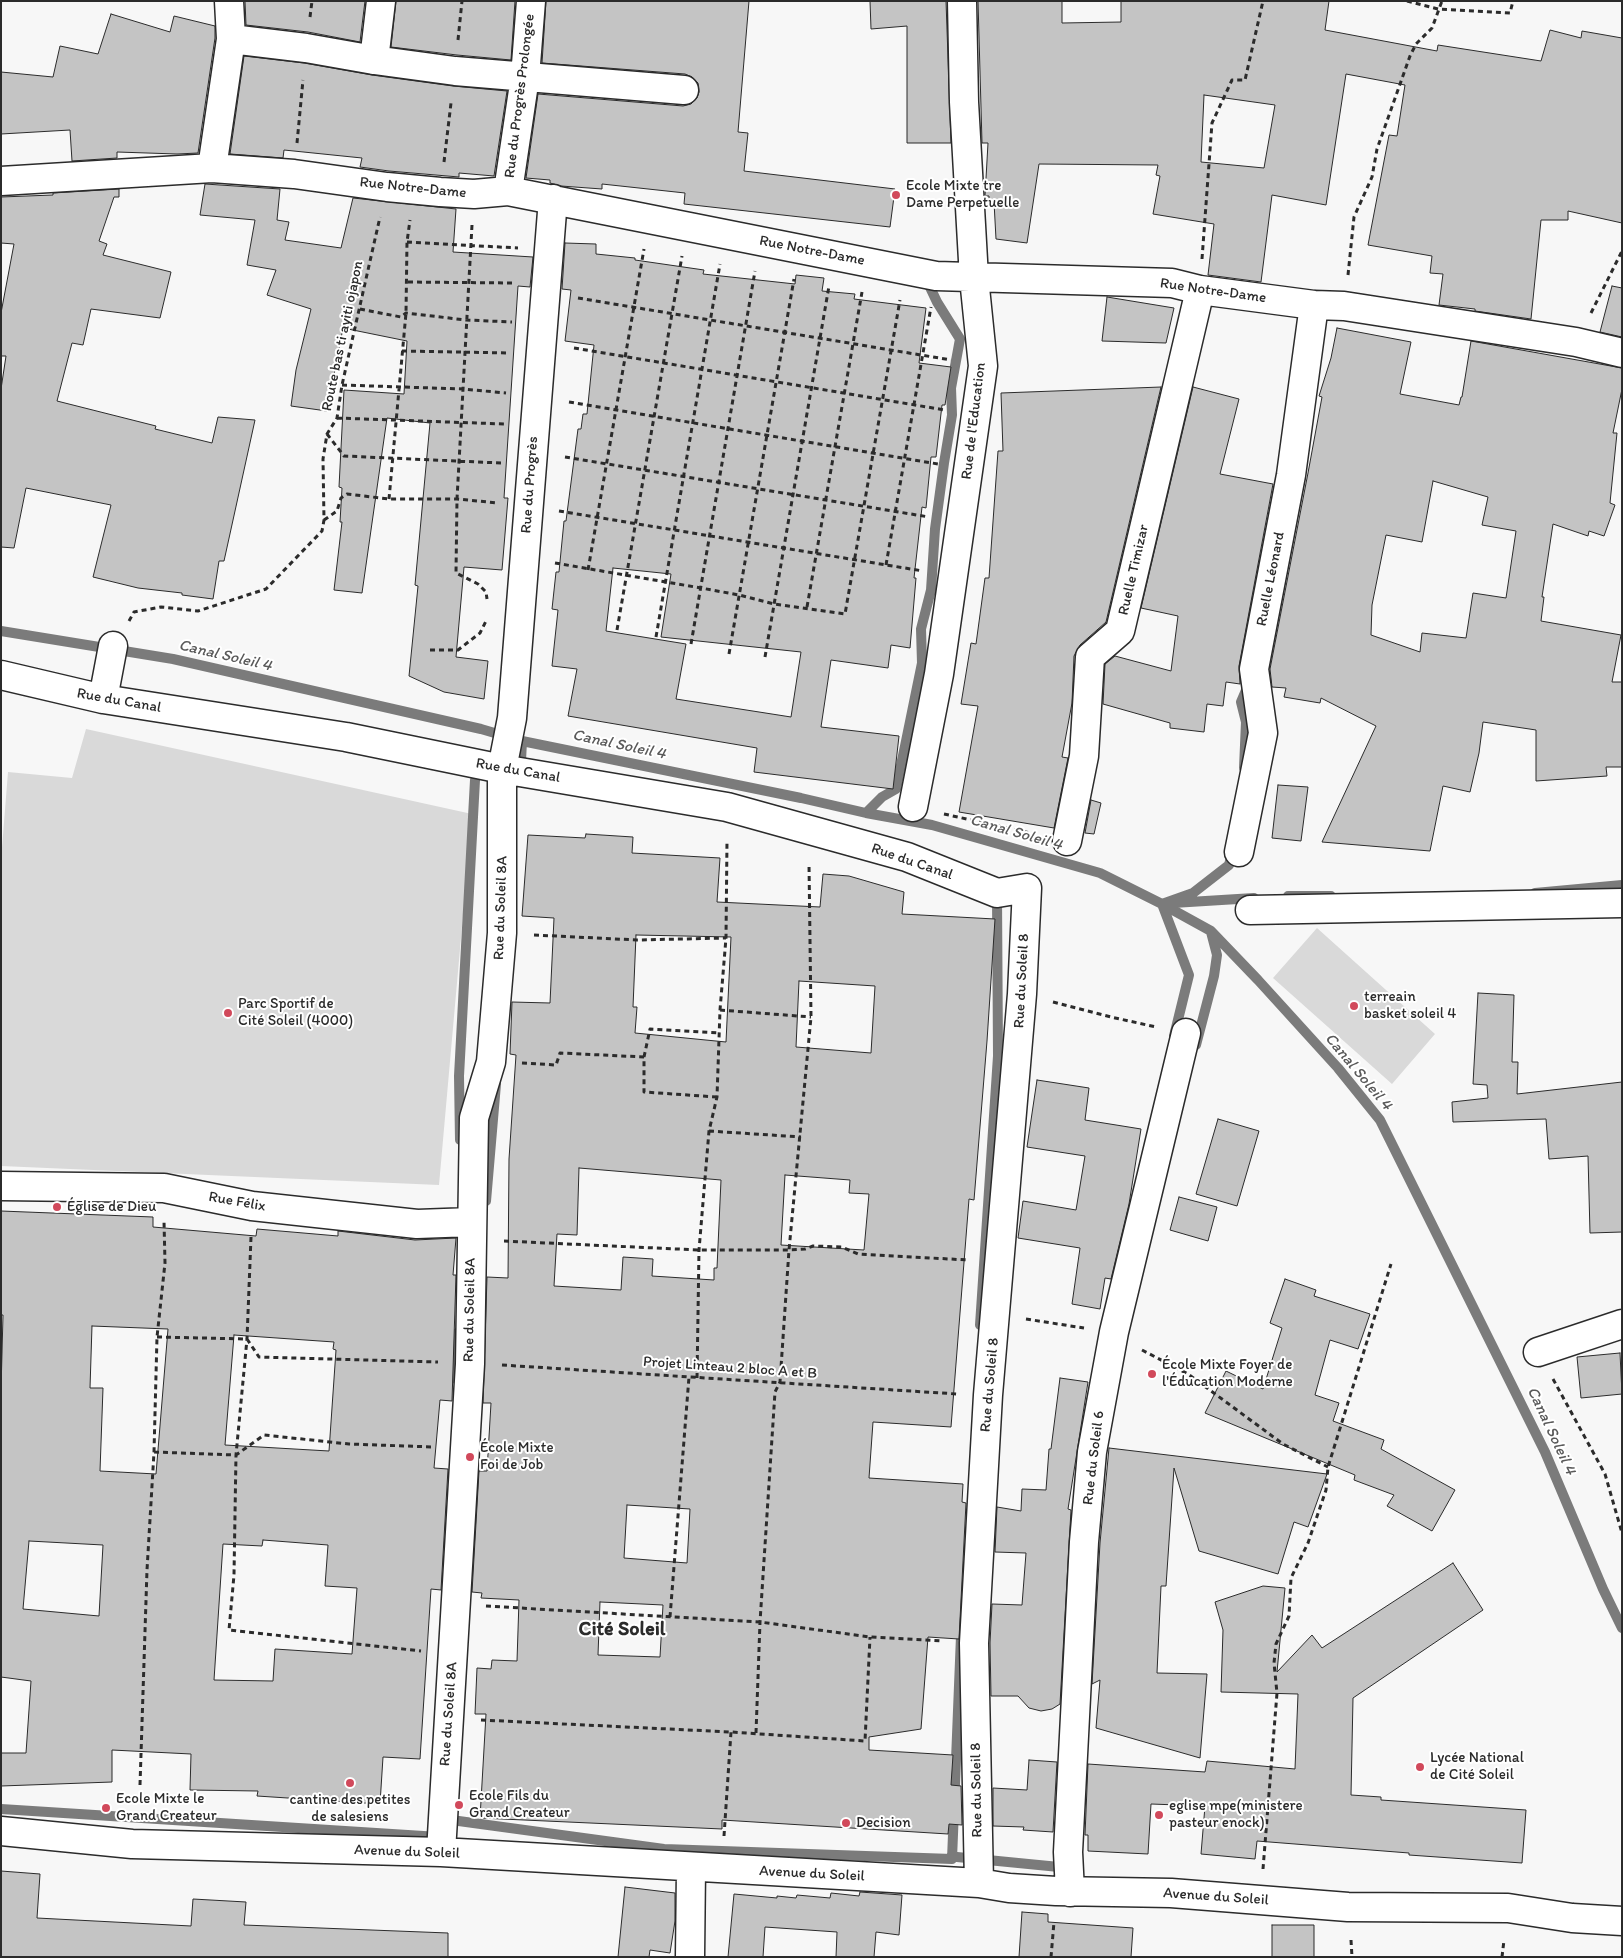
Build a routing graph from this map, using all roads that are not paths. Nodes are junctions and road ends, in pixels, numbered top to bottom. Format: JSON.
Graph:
{"nodes":[{"id":1,"x":229,"y":1,"type":"edge"},
{"id":2,"x":381,"y":1,"type":"edge"},
{"id":3,"x":531,"y":1,"type":"edge"},
{"id":4,"x":962,"y":1,"type":"edge"},
{"id":5,"x":231,"y":39,"type":"junction"},
{"id":6,"x":374,"y":60,"type":"junction"},
{"id":7,"x":525,"y":77,"type":"junction"},
{"id":8,"x":684,"y":90,"type":"dead end"},
{"id":9,"x":212,"y":168,"type":"junction"},
{"id":10,"x":1,"y":181,"type":"edge"},
{"id":11,"x":508,"y":191,"type":"junction"},
{"id":12,"x":553,"y":199,"type":"junction"},
{"id":13,"x":974,"y":278,"type":"junction"},
{"id":14,"x":1200,"y":290,"type":"junction"},
{"id":15,"x":1314,"y":305,"type":"junction"},
{"id":16,"x":1622,"y":353,"type":"edge"},
{"id":17,"x":113,"y":646,"type":"road end"},
{"id":18,"x":1,"y":676,"type":"edge"},
{"id":19,"x":103,"y":700,"type":"junction"},
{"id":20,"x":502,"y":769,"type":"junction"},
{"id":21,"x":913,"y":807,"type":"road end"},
{"id":22,"x":1067,"y":841,"type":"road end"},
{"id":23,"x":1239,"y":852,"type":"dead end"},
{"id":24,"x":1027,"y":888,"type":"joint"},
{"id":25,"x":1622,"y":903,"type":"edge"},
{"id":26,"x":1250,"y":910,"type":"dead end"},
{"id":27,"x":1186,"y":1033,"type":"road end"},
{"id":28,"x":1,"y":1186,"type":"edge"},
{"id":29,"x":472,"y":1225,"type":"junction"},
{"id":30,"x":1622,"y":1324,"type":"edge"},
{"id":31,"x":1538,"y":1352,"type":"road end"},
{"id":32,"x":1,"y":1831,"type":"edge"},
{"id":33,"x":441,"y":1852,"type":"junction"},
{"id":34,"x":691,"y":1868,"type":"junction"},
{"id":35,"x":979,"y":1884,"type":"junction"},
{"id":36,"x":1070,"y":1892,"type":"junction"},
{"id":37,"x":1622,"y":1921,"type":"edge"},
{"id":38,"x":690,"y":1957,"type":"edge"}],
"edges":[{"from":1,"to":5,"type":"street"},
{"from":2,"to":6,"type":"street"},
{"from":3,"to":7,"type":"street","name":"Rue du Progrès Prolongée"},
{"from":4,"to":13,"type":"street","name":"Rue de l'Education"},
{"from":5,"to":6,"type":"street"},
{"from":5,"to":9,"type":"street"},
{"from":6,"to":7,"type":"street"},
{"from":7,"to":8,"type":"street"},
{"from":7,"to":11,"type":"street","name":"Rue du Progrès Prolongée"},
{"from":9,"to":10,"type":"street","name":"Rue Notre-Dame"},
{"from":9,"to":11,"type":"street","name":"Rue Notre-Dame"},
{"from":11,"to":12,"type":"street","name":"Rue Notre-Dame"},
{"from":12,"to":13,"type":"street","name":"Rue Notre-Dame"},
{"from":12,"to":20,"type":"street","name":"Rue du Progrès"},
{"from":13,"to":14,"type":"street","name":"Rue Notre-Dame"},
{"from":13,"to":21,"type":"street","name":"Rue de l'Education"},
{"from":14,"to":15,"type":"street","name":"Rue Notre-Dame"},
{"from":14,"to":22,"type":"street","name":"Ruelle Timizar"},
{"from":15,"to":16,"type":"street","name":"Rue Notre-Dame"},
{"from":15,"to":23,"type":"street","name":"Ruelle Léonard"},
{"from":17,"to":19,"type":"street"},
{"from":18,"to":19,"type":"street","name":"Rue du Canal"},
{"from":19,"to":20,"type":"street","name":"Rue du Canal"},
{"from":20,"to":24,"type":"street","name":"Rue du Canal"},
{"from":20,"to":29,"type":"street","name":"Rue du Soleil 8A"},
{"from":24,"to":35,"type":"street","name":"Rue du Soleil 8"},
{"from":25,"to":26,"type":"street"},
{"from":27,"to":36,"type":"street","name":"Rue du Soleil 6"},
{"from":28,"to":29,"type":"street","name":"Rue Félix"},
{"from":29,"to":33,"type":"street","name":"Rue du Soleil 8A"},
{"from":30,"to":31,"type":"street"},
{"from":32,"to":33,"type":"street","name":"Avenue du Soleil"},
{"from":33,"to":34,"type":"street","name":"Avenue du Soleil"},
{"from":34,"to":35,"type":"street","name":"Avenue du Soleil"},
{"from":34,"to":38,"type":"street"},
{"from":35,"to":36,"type":"street","name":"Avenue du Soleil"},
{"from":36,"to":37,"type":"street","name":"Avenue du Soleil"}]}
